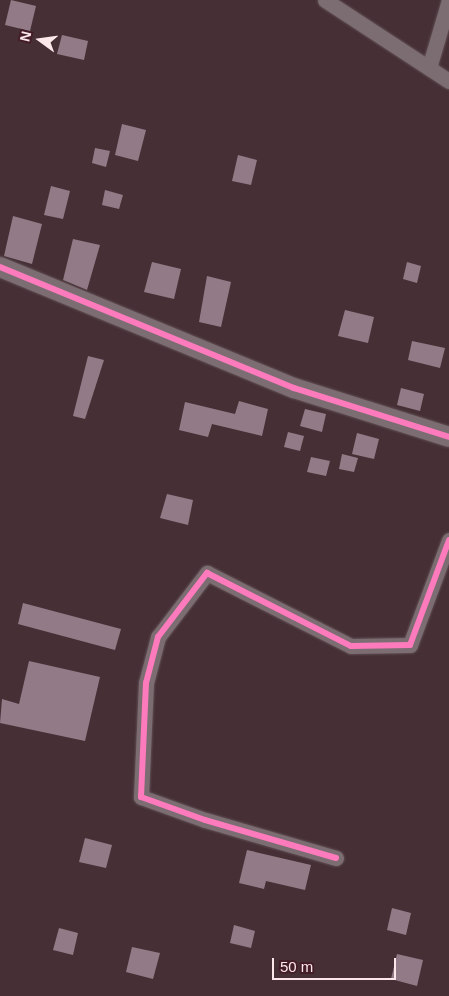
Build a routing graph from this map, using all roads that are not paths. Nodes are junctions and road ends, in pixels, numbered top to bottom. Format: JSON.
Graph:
{"nodes":[{"id":1,"x":325,"y":0,"type":"edge"},
{"id":2,"x":449,"y":0,"type":"edge"},
{"id":3,"x":429,"y":68,"type":"junction"},
{"id":4,"x":449,"y":81,"type":"edge"},
{"id":5,"x":0,"y":267,"type":"edge"},
{"id":6,"x":449,"y":437,"type":"edge"},
{"id":7,"x":449,"y":540,"type":"edge"},
{"id":8,"x":336,"y":858,"type":"dead end"}],
"edges":[{"from":1,"to":3,"type":"street"},
{"from":2,"to":3,"type":"street"},
{"from":3,"to":4,"type":"street"},
{"from":5,"to":6,"type":"street"},
{"from":7,"to":8,"type":"street"}]}
